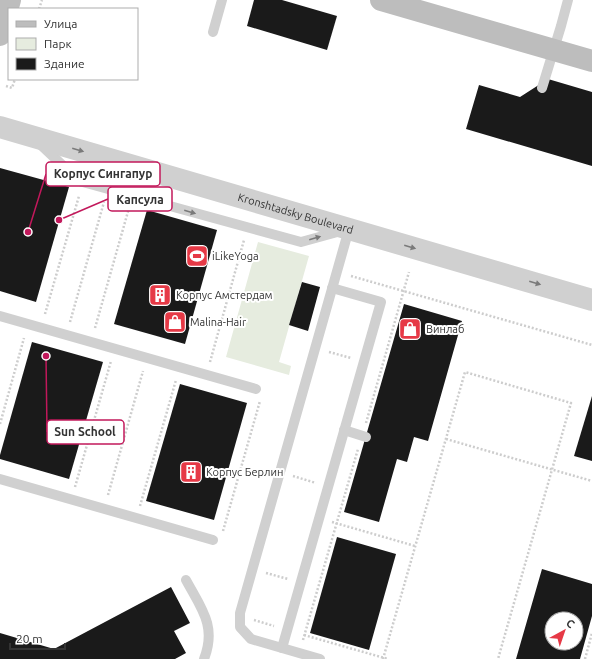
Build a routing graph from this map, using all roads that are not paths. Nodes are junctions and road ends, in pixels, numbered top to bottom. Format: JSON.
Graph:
{"nodes":[{"id":1,"x":10,"y":0,"type":"edge"},
{"id":2,"x":222,"y":0,"type":"edge"},
{"id":3,"x":381,"y":0,"type":"edge"},
{"id":4,"x":568,"y":0,"type":"edge"},
{"id":5,"x":213,"y":32,"type":"dead end"},
{"id":6,"x":0,"y":35,"type":"edge"},
{"id":7,"x":553,"y":50,"type":"junction"},
{"id":8,"x":592,"y":61,"type":"edge"},
{"id":9,"x":542,"y":88,"type":"dead end"},
{"id":10,"x":0,"y":127,"type":"edge"},
{"id":11,"x":33,"y":137,"type":"junction"},
{"id":12,"x":349,"y":229,"type":"junction"},
{"id":13,"x":332,"y":288,"type":"junction"},
{"id":14,"x":592,"y":300,"type":"edge"},
{"id":15,"x":0,"y":316,"type":"edge"},
{"id":16,"x":256,"y":389,"type":"road end"},
{"id":17,"x":344,"y":430,"type":"junction"},
{"id":18,"x":364,"y":436,"type":"road end"},
{"id":19,"x":0,"y":479,"type":"edge"},
{"id":20,"x":213,"y":540,"type":"road end"},
{"id":21,"x":186,"y":580,"type":"dead end"},
{"id":22,"x":282,"y":648,"type":"junction"},
{"id":23,"x":204,"y":659,"type":"edge"},
{"id":24,"x":320,"y":659,"type":"edge"}],
"edges":[{"from":1,"to":6,"type":"main road"},
{"from":2,"to":5,"type":"lane"},
{"from":3,"to":7,"type":"main road"},
{"from":4,"to":7,"type":"lane"},
{"from":7,"to":8,"type":"main road"},
{"from":7,"to":9,"type":"lane"},
{"from":10,"to":11,"type":"street","name":"Kronshtadsky Boulevard"},
{"from":11,"to":12,"type":"street","name":"Kronshtadsky Boulevard","one_way":true},
{"from":11,"to":12,"type":"lane","one_way":true},
{"from":12,"to":13,"type":"lane"},
{"from":12,"to":14,"type":"street","name":"Kronshtadsky Boulevard","one_way":true},
{"from":13,"to":17,"type":"lane"},
{"from":13,"to":22,"type":"lane"},
{"from":15,"to":16,"type":"lane"},
{"from":17,"to":18,"type":"lane"},
{"from":17,"to":22,"type":"lane"},
{"from":19,"to":20,"type":"lane"},
{"from":21,"to":23,"type":"lane"},
{"from":22,"to":24,"type":"lane"}]}
